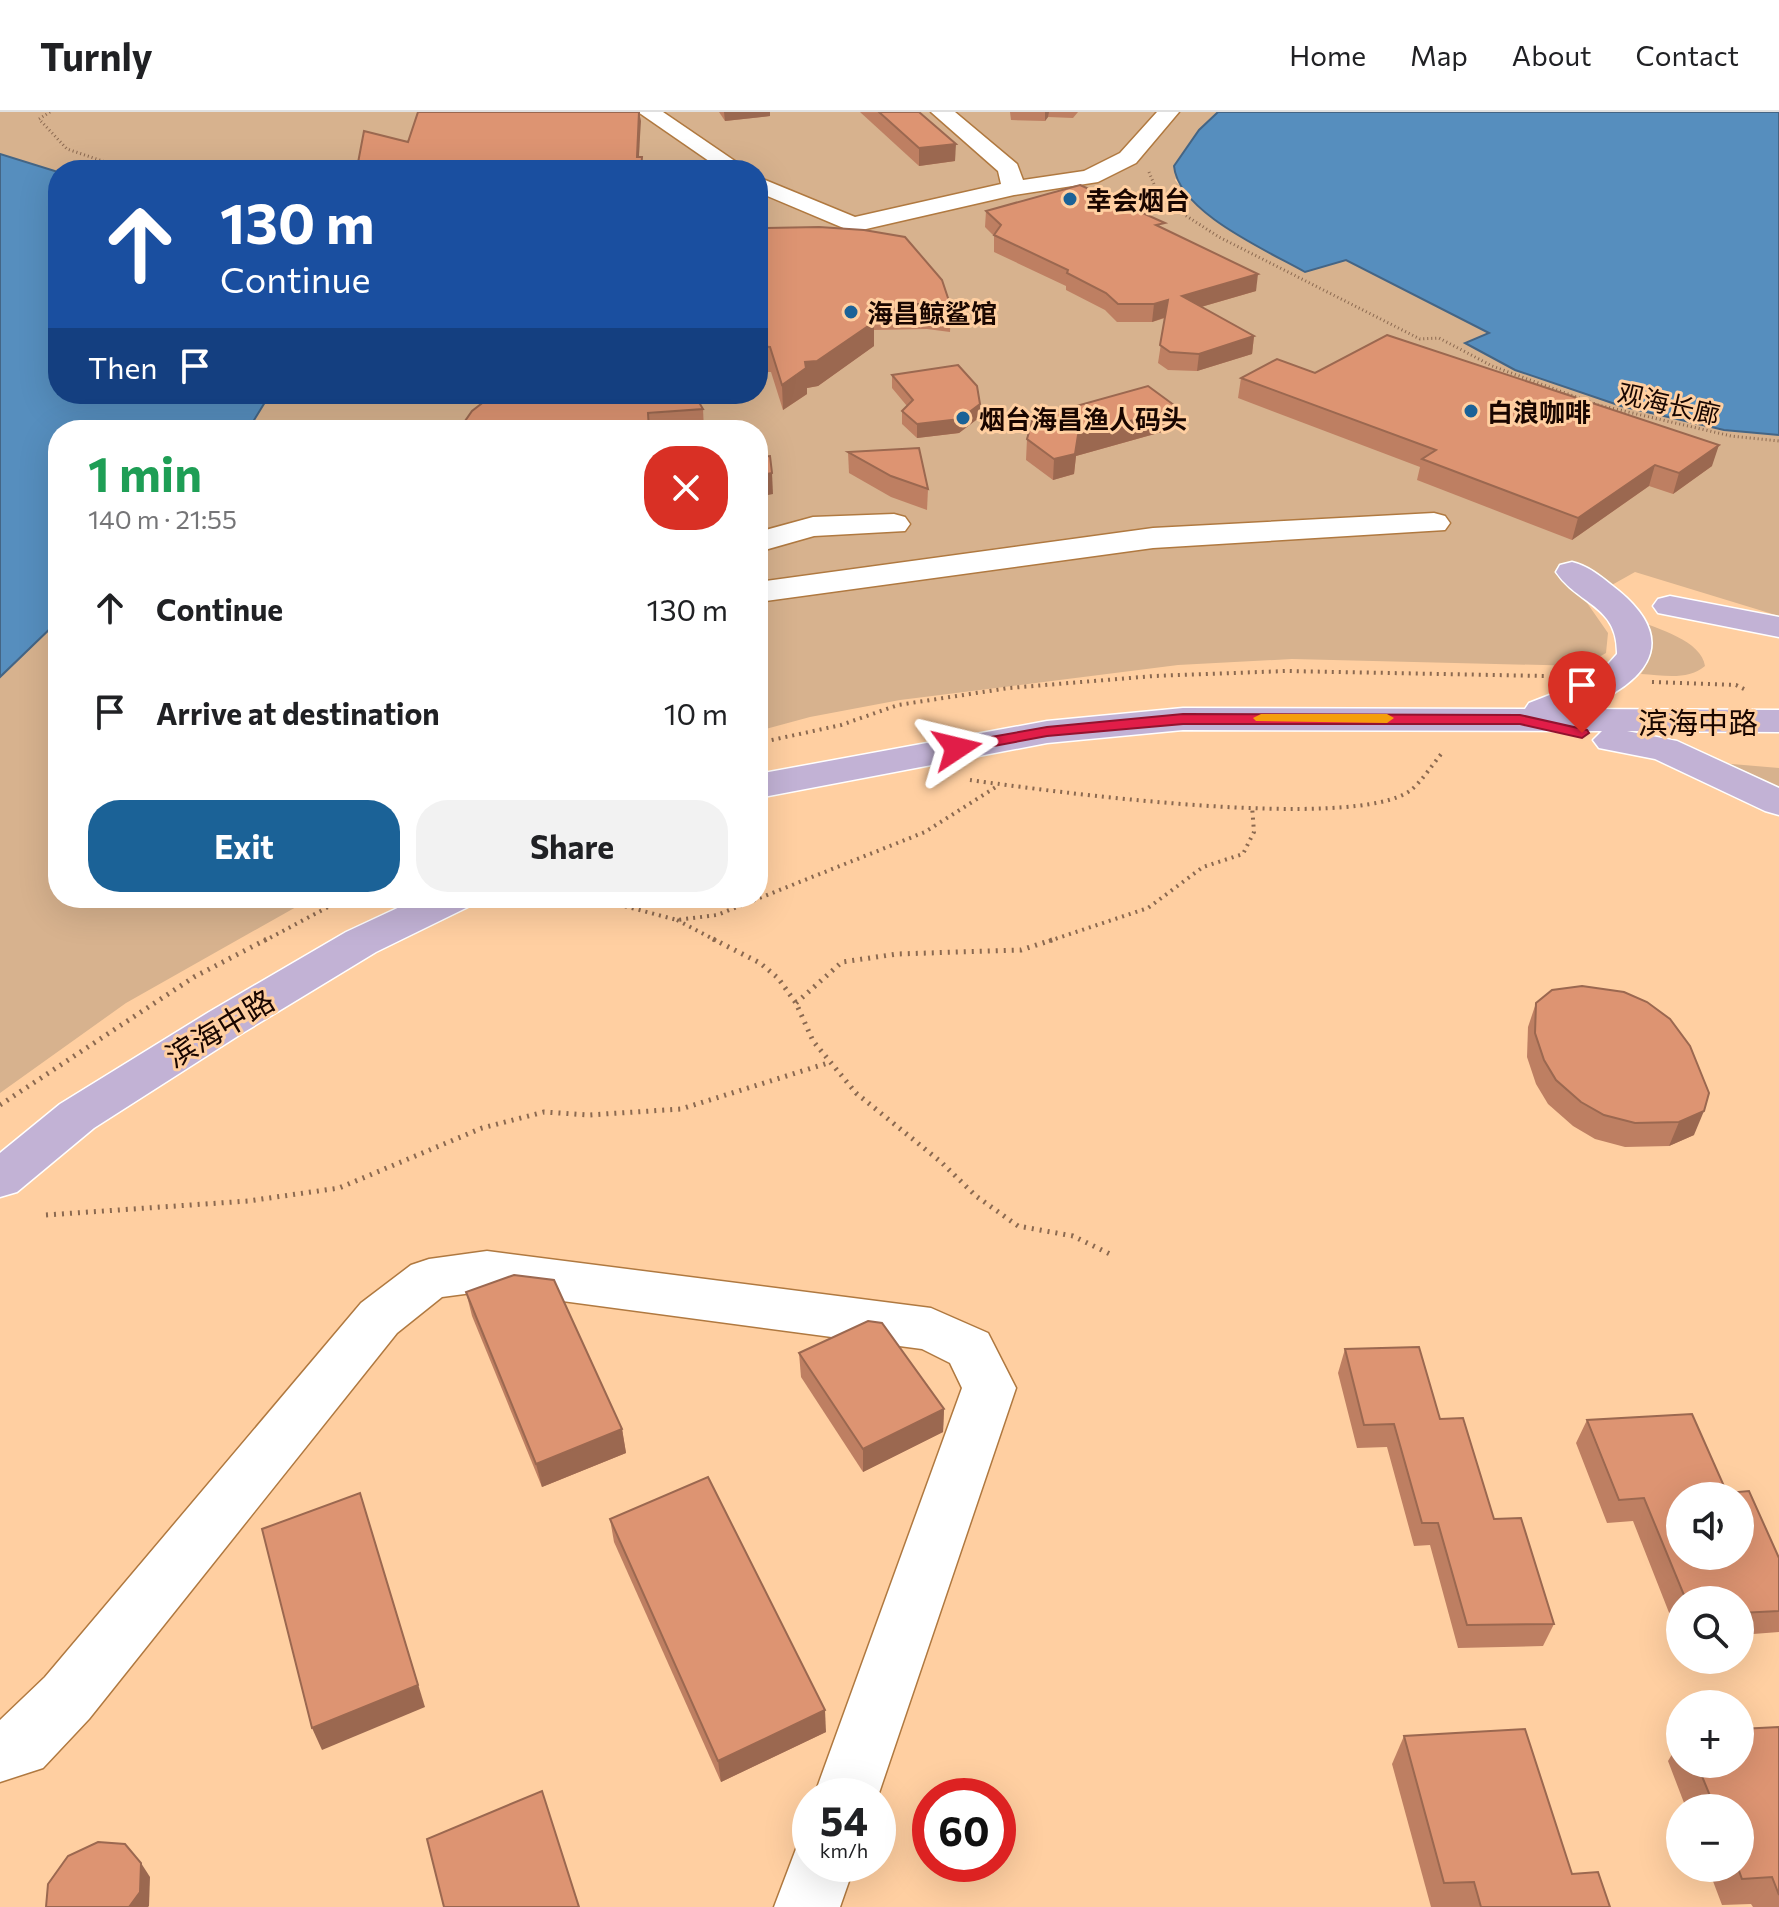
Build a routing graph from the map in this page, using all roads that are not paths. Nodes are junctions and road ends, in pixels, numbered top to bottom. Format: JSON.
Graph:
{"nodes":[{"id":1,"x":649,"y":112,"type":"edge"},
{"id":2,"x":942,"y":112,"type":"edge"},
{"id":3,"x":1168,"y":112,"type":"edge"},
{"id":4,"x":722,"y":160,"type":"edge"},
{"id":5,"x":768,"y":188,"type":"edge"},
{"id":6,"x":1014,"y":188,"type":"junction"},
{"id":7,"x":1434,"y":523,"type":"dead end"},
{"id":8,"x":894,"y":524,"type":"dead end"},
{"id":9,"x":768,"y":539,"type":"edge"},
{"id":10,"x":1572,"y":572,"type":"dead end"},
{"id":11,"x":768,"y":591,"type":"edge"},
{"id":12,"x":1670,"y":606,"type":"dead end"},
{"id":13,"x":1779,"y":627,"type":"edge"},
{"id":14,"x":1769,"y":709,"type":"edge"},
{"id":15,"x":1520,"y":719,"type":"junction"},
{"id":16,"x":768,"y":784,"type":"edge"},
{"id":17,"x":1779,"y":803,"type":"edge"},
{"id":18,"x":432,"y":908,"type":"edge"},
{"id":19,"x":0,"y":1179,"type":"edge"},
{"id":20,"x":0,"y":1751,"type":"edge"},
{"id":21,"x":852,"y":1778,"type":"edge"},
{"id":22,"x":816,"y":1882,"type":"edge"},
{"id":23,"x":807,"y":1907,"type":"edge"}],
"edges":[{"from":1,"to":4,"type":"lane"},
{"from":2,"to":6,"type":"lane"},
{"from":3,"to":6,"type":"lane"},
{"from":5,"to":6,"type":"lane"},
{"from":7,"to":11,"type":"lane"},
{"from":8,"to":9,"type":"lane"},
{"from":10,"to":15,"type":"main road"},
{"from":12,"to":13,"type":"main road"},
{"from":14,"to":15,"type":"main road","name":"滨海中路"},
{"from":15,"to":16,"type":"main road","name":"滨海中路"},
{"from":15,"to":17,"type":"main road"},
{"from":18,"to":19,"type":"main road","name":"滨海中路"},
{"from":20,"to":21,"type":"lane"},
{"from":22,"to":23,"type":"lane"}]}
